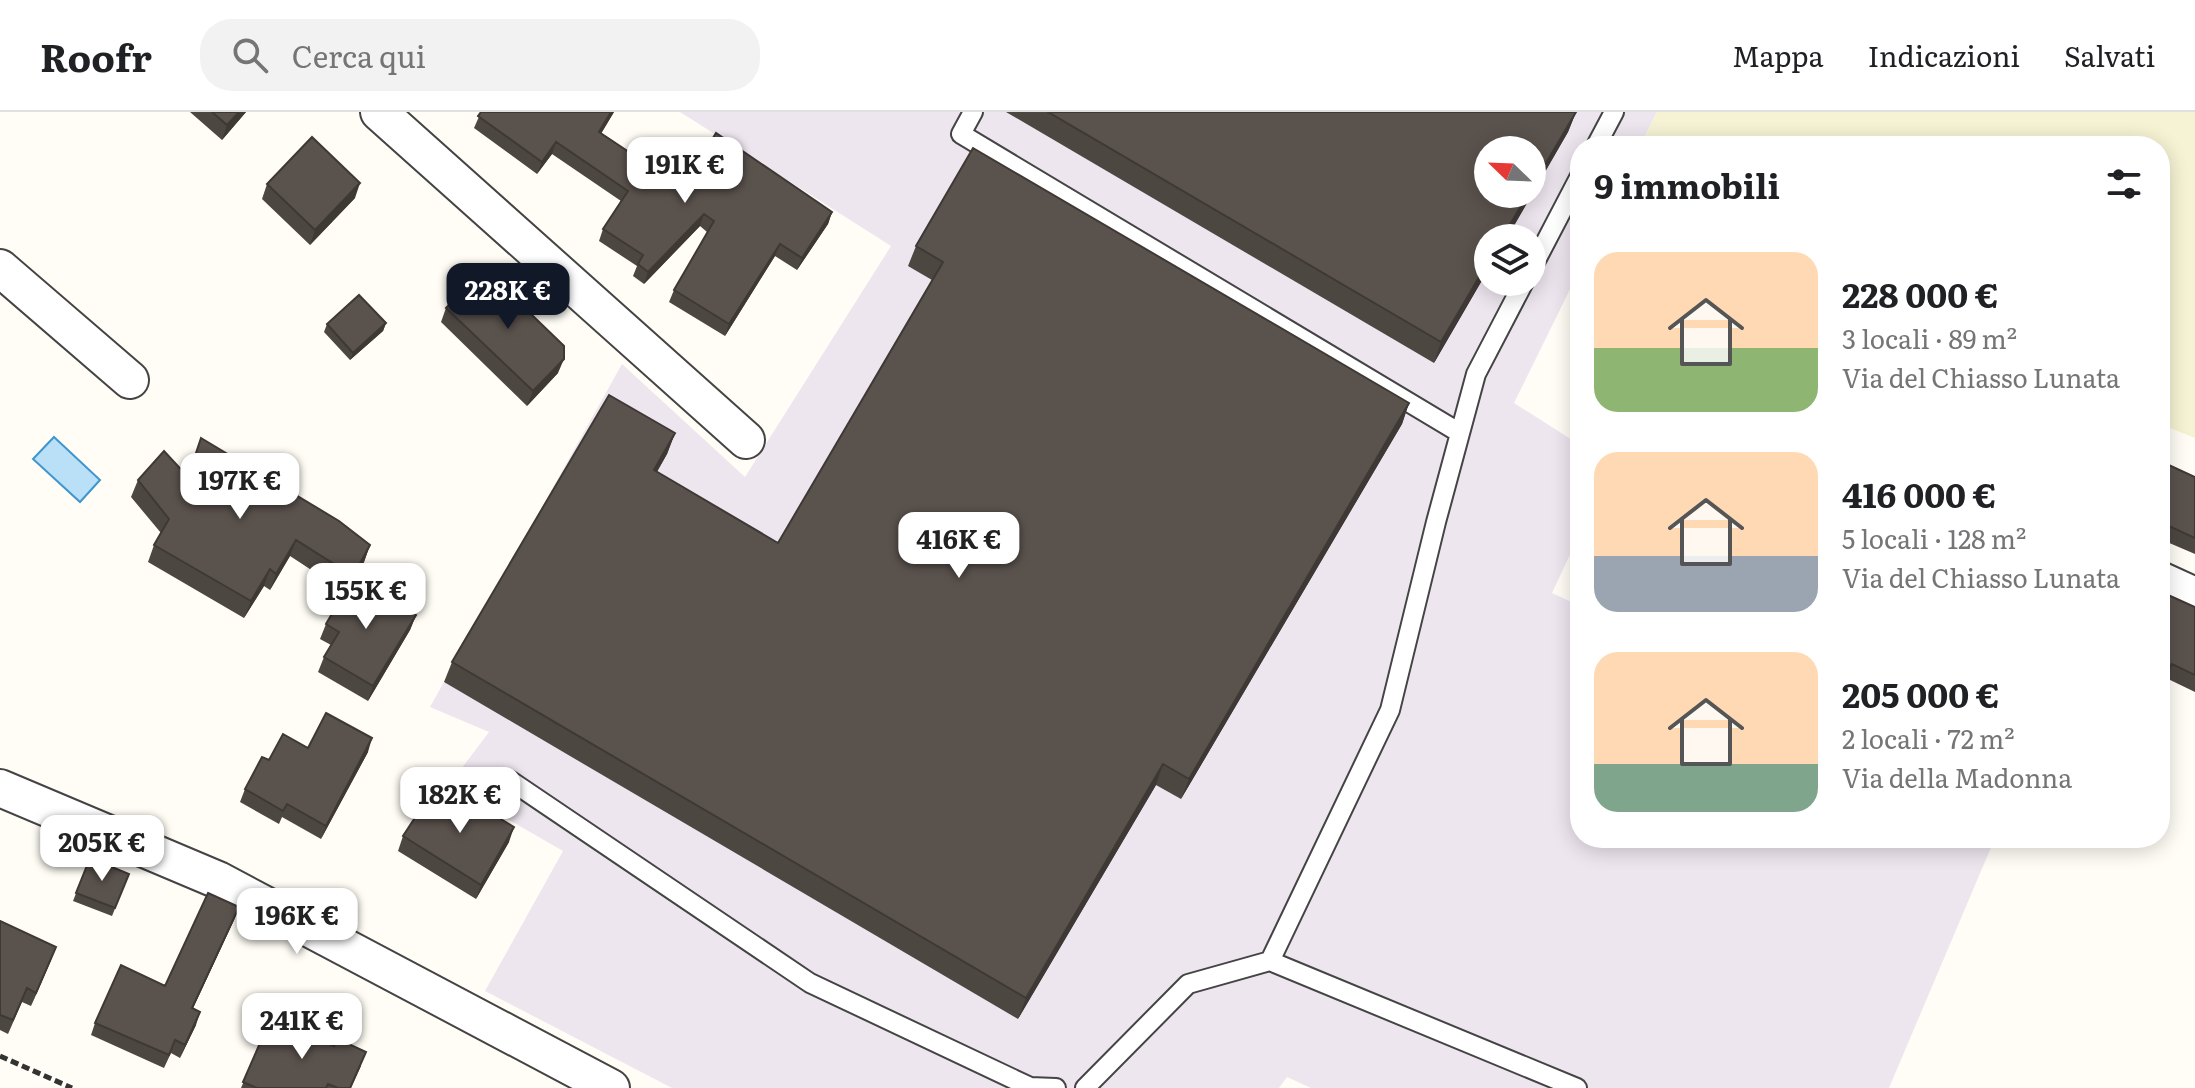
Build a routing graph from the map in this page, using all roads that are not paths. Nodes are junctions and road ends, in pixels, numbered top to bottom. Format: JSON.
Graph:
{"nodes":[{"id":1,"x":379,"y":112,"type":"edge"},
{"id":2,"x":973,"y":112,"type":"edge"},
{"id":3,"x":1614,"y":112,"type":"edge"},
{"id":4,"x":1601,"y":136,"type":"edge"},
{"id":5,"x":1570,"y":195,"type":"edge"},
{"id":6,"x":1546,"y":241,"type":"edge"},
{"id":7,"x":0,"y":268,"type":"edge"},
{"id":8,"x":1517,"y":296,"type":"edge"},
{"id":9,"x":130,"y":380,"type":"dead end"},
{"id":10,"x":1460,"y":433,"type":"junction"},
{"id":11,"x":746,"y":440,"type":"dead end"},
{"id":12,"x":2170,"y":585,"type":"edge"},
{"id":13,"x":2195,"y":596,"type":"edge"},
{"id":14,"x":511,"y":781,"type":"dead end"},
{"id":15,"x":0,"y":788,"type":"edge"},
{"id":16,"x":1270,"y":961,"type":"junction"},
{"id":17,"x":611,"y":1088,"type":"edge"},
{"id":18,"x":1056,"y":1088,"type":"edge"},
{"id":19,"x":1085,"y":1088,"type":"edge"},
{"id":20,"x":1577,"y":1088,"type":"edge"}],
"edges":[{"from":1,"to":11,"type":"street"},
{"from":2,"to":10,"type":"lane"},
{"from":3,"to":4,"type":"lane"},
{"from":5,"to":6,"type":"lane"},
{"from":7,"to":9,"type":"street"},
{"from":8,"to":10,"type":"lane"},
{"from":10,"to":16,"type":"lane"},
{"from":12,"to":13,"type":"street"},
{"from":14,"to":18,"type":"lane"},
{"from":15,"to":17,"type":"street"},
{"from":16,"to":19,"type":"lane"},
{"from":16,"to":20,"type":"lane"}]}
